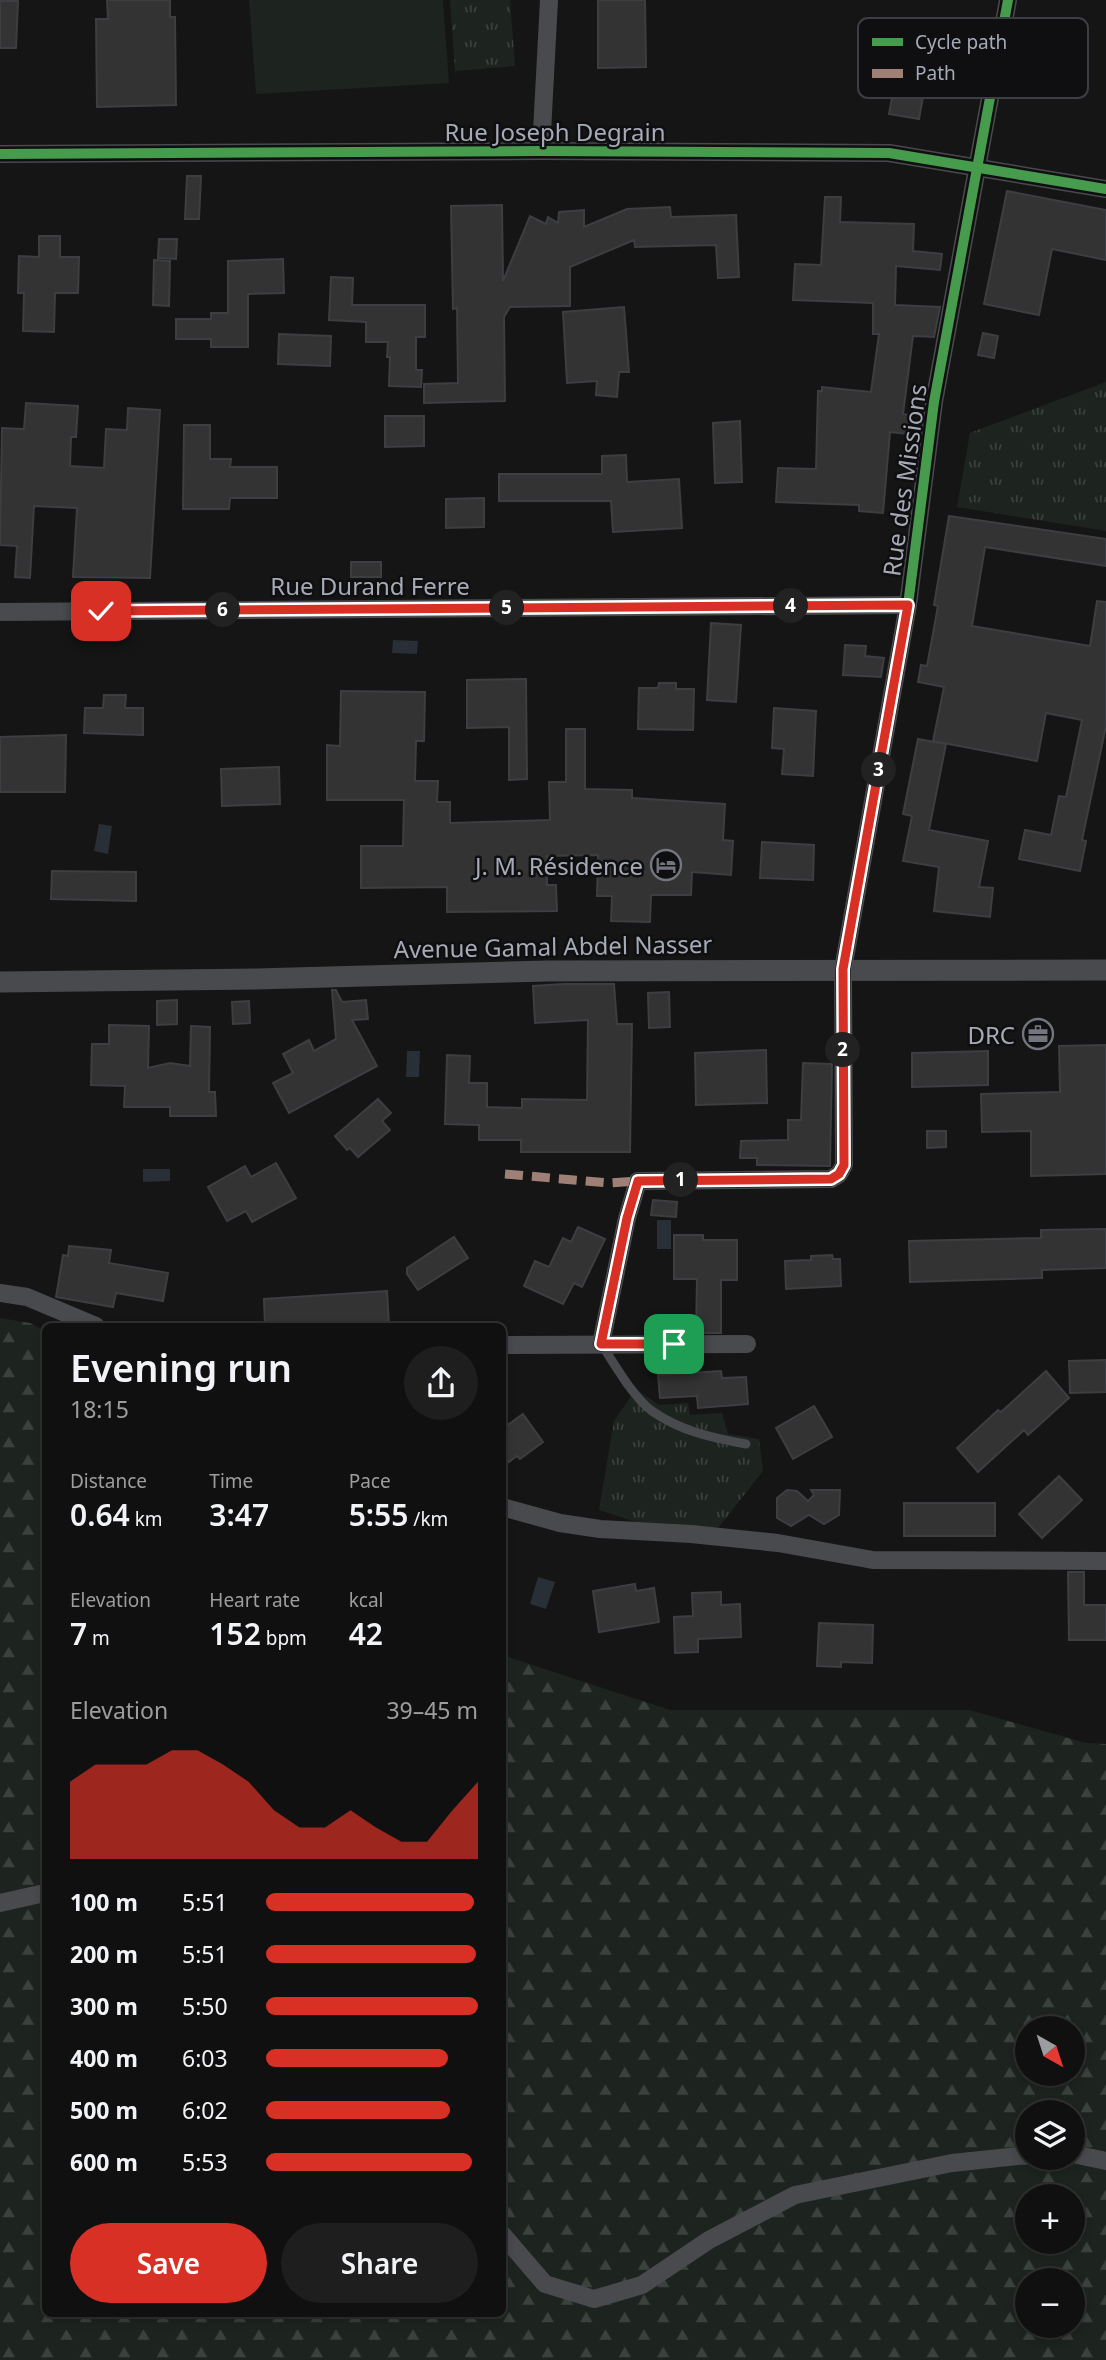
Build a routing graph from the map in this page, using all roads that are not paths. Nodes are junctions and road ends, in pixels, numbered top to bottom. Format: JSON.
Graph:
{"nodes":[{"id":1,"x":549,"y":0,"type":"edge"},
{"id":2,"x":1008,"y":0,"type":"edge"},
{"id":3,"x":1005,"y":18,"type":"edge"},
{"id":4,"x":989,"y":98,"type":"edge"},
{"id":5,"x":541,"y":151,"type":"junction"},
{"id":6,"x":0,"y":154,"type":"edge"},
{"id":7,"x":976,"y":167,"type":"junction"},
{"id":8,"x":1106,"y":189,"type":"edge"},
{"id":9,"x":908,"y":605,"type":"junction"},
{"id":10,"x":0,"y":612,"type":"edge"},
{"id":11,"x":843,"y":969,"type":"junction"},
{"id":12,"x":1106,"y":970,"type":"edge"},
{"id":13,"x":0,"y":982,"type":"edge"},
{"id":14,"x":0,"y":1293,"type":"edge"},
{"id":15,"x":89,"y":1323,"type":"edge"},
{"id":16,"x":601,"y":1344,"type":"junction"},
{"id":17,"x":747,"y":1344,"type":"dead end"},
{"id":18,"x":506,"y":1345,"type":"edge"},
{"id":19,"x":746,"y":1444,"type":"dead end"},
{"id":20,"x":506,"y":1508,"type":"edge"},
{"id":21,"x":1106,"y":1561,"type":"edge"},
{"id":22,"x":42,"y":1894,"type":"edge"},
{"id":23,"x":0,"y":1903,"type":"edge"},
{"id":24,"x":1015,"y":2156,"type":"edge"},
{"id":25,"x":1085,"y":2157,"type":"edge"},
{"id":26,"x":1106,"y":2161,"type":"edge"},
{"id":27,"x":506,"y":2239,"type":"edge"}],
"edges":[{"from":1,"to":5,"type":"street"},
{"from":2,"to":3,"type":"street","name":"Rue des Missions"},
{"from":4,"to":7,"type":"street","name":"Rue des Missions"},
{"from":5,"to":6,"type":"street","name":"Rue Joseph Degrain"},
{"from":5,"to":7,"type":"street","name":"Rue Joseph Degrain"},
{"from":7,"to":8,"type":"street","name":"Rue Joseph Degrain"},
{"from":7,"to":9,"type":"street","name":"Rue des Missions"},
{"from":9,"to":10,"type":"street","name":"Rue Durand Ferre"},
{"from":9,"to":11,"type":"street","name":"Rue des Missions"},
{"from":11,"to":12,"type":"street","name":"Avenue Gamal Abdel Nasser"},
{"from":11,"to":13,"type":"street","name":"Avenue Gamal Abdel Nasser"},
{"from":11,"to":16,"type":"street","name":"Rue des Missions"},
{"from":14,"to":15,"type":"street"},
{"from":16,"to":17,"type":"street"},
{"from":16,"to":18,"type":"street"},
{"from":16,"to":19,"type":"lane"},
{"from":20,"to":21,"type":"street"},
{"from":22,"to":23,"type":"street"},
{"from":24,"to":27,"type":"street"},
{"from":25,"to":26,"type":"street"}]}
